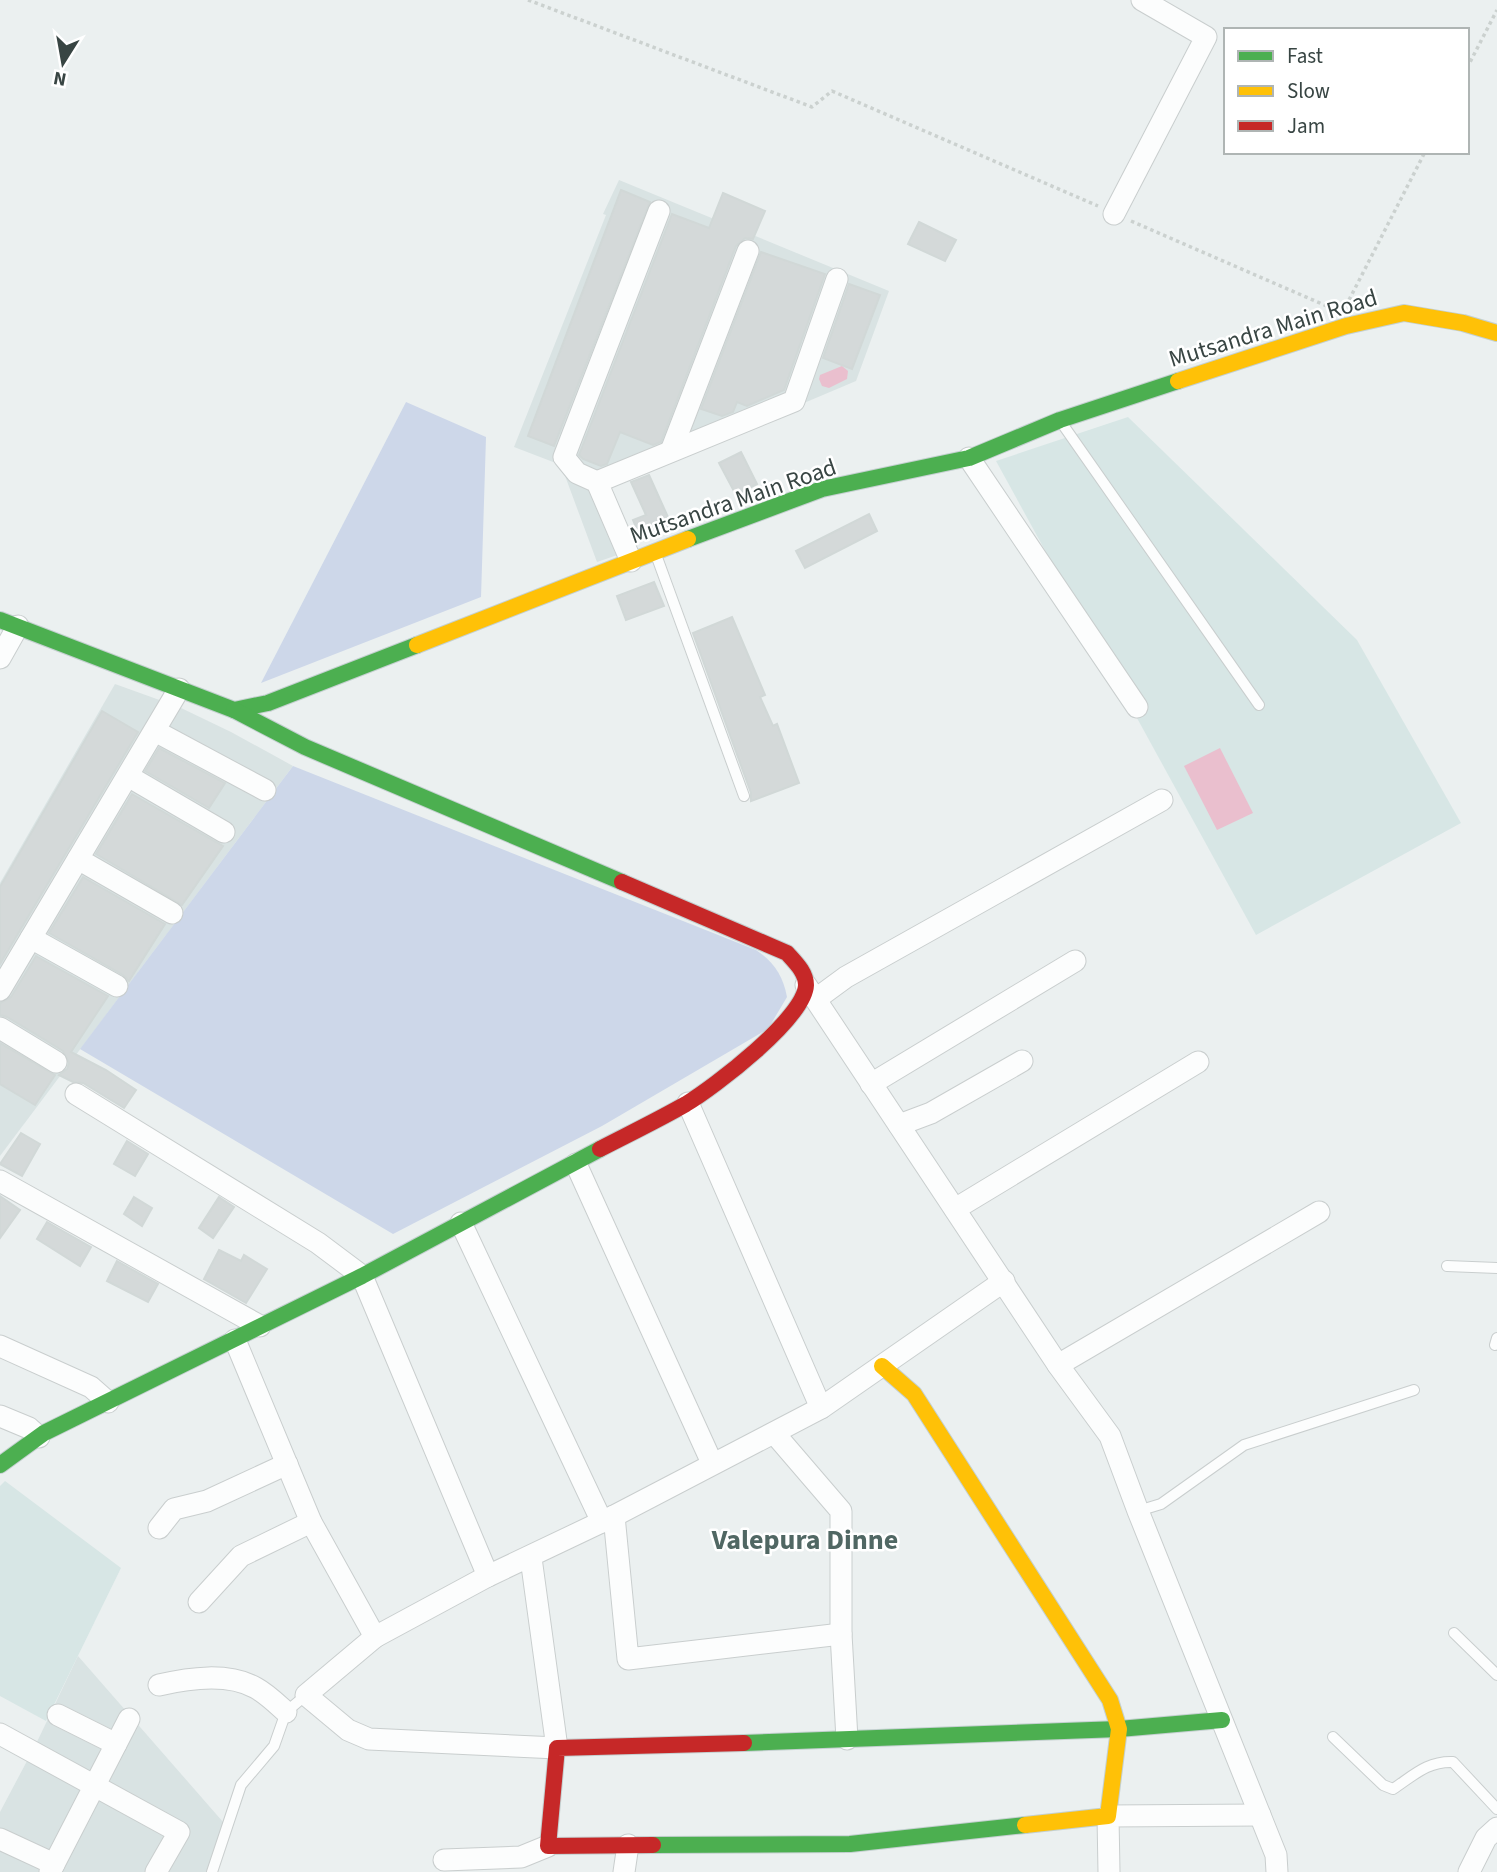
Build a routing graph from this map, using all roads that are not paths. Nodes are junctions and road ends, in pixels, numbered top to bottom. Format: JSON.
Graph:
{"nodes":[{"id":1,"x":1142,"y":0,"type":"edge"},
{"id":2,"x":659,"y":211,"type":"dead end"},
{"id":3,"x":1114,"y":214,"type":"road end"},
{"id":4,"x":748,"y":251,"type":"dead end"},
{"id":5,"x":837,"y":279,"type":"dead end"},
{"id":6,"x":1497,"y":333,"type":"edge"},
{"id":7,"x":1060,"y":420,"type":"junction"},
{"id":8,"x":671,"y":451,"type":"junction"},
{"id":9,"x":969,"y":458,"type":"junction"},
{"id":10,"x":597,"y":482,"type":"junction"},
{"id":11,"x":655,"y":552,"type":"junction"},
{"id":12,"x":631,"y":561,"type":"junction"},
{"id":13,"x":9,"y":623,"type":"edge"},
{"id":14,"x":0,"y":658,"type":"edge"},
{"id":15,"x":179,"y":689,"type":"junction"},
{"id":16,"x":1259,"y":705,"type":"dead end"},
{"id":17,"x":1137,"y":707,"type":"dead end"},
{"id":18,"x":234,"y":710,"type":"junction"},
{"id":19,"x":155,"y":731,"type":"junction"},
{"id":20,"x":128,"y":776,"type":"junction"},
{"id":21,"x":265,"y":790,"type":"dead end"},
{"id":22,"x":744,"y":796,"type":"dead end"},
{"id":23,"x":1162,"y":800,"type":"dead end"},
{"id":24,"x":224,"y":832,"type":"dead end"},
{"id":25,"x":78,"y":859,"type":"junction"},
{"id":26,"x":172,"y":913,"type":"dead end"},
{"id":27,"x":31,"y":938,"type":"junction"},
{"id":28,"x":1075,"y":961,"type":"dead end"},
{"id":29,"x":117,"y":986,"type":"dead end"},
{"id":30,"x":0,"y":990,"type":"edge"},
{"id":31,"x":811,"y":992,"type":"junction"},
{"id":32,"x":0,"y":1028,"type":"edge"},
{"id":33,"x":1022,"y":1061,"type":"dead end"},
{"id":34,"x":56,"y":1062,"type":"dead end"},
{"id":35,"x":1198,"y":1062,"type":"dead end"},
{"id":36,"x":871,"y":1084,"type":"junction"},
{"id":37,"x":76,"y":1094,"type":"dead end"},
{"id":38,"x":688,"y":1103,"type":"junction"},
{"id":39,"x":899,"y":1125,"type":"junction"},
{"id":40,"x":576,"y":1164,"type":"junction"},
{"id":41,"x":0,"y":1181,"type":"edge"},
{"id":42,"x":955,"y":1209,"type":"junction"},
{"id":43,"x":1319,"y":1212,"type":"dead end"},
{"id":44,"x":461,"y":1223,"type":"junction"},
{"id":45,"x":1447,"y":1266,"type":"dead end"},
{"id":46,"x":1497,"y":1268,"type":"edge"},
{"id":47,"x":362,"y":1276,"type":"junction"},
{"id":48,"x":1004,"y":1281,"type":"junction"},
{"id":49,"x":260,"y":1326,"type":"junction"},
{"id":50,"x":235,"y":1340,"type":"junction"},
{"id":51,"x":0,"y":1346,"type":"edge"},
{"id":52,"x":1058,"y":1365,"type":"junction"},
{"id":53,"x":882,"y":1366,"type":"junction"},
{"id":54,"x":1414,"y":1390,"type":"dead end"},
{"id":55,"x":108,"y":1402,"type":"junction"},
{"id":56,"x":821,"y":1408,"type":"junction"},
{"id":57,"x":0,"y":1416,"type":"edge"},
{"id":58,"x":774,"y":1433,"type":"junction"},
{"id":59,"x":39,"y":1437,"type":"junction"},
{"id":60,"x":712,"y":1463,"type":"junction"},
{"id":61,"x":288,"y":1464,"type":"junction"},
{"id":62,"x":0,"y":1465,"type":"edge"},
{"id":63,"x":1138,"y":1511,"type":"junction"},
{"id":64,"x":608,"y":1519,"type":"junction"},
{"id":65,"x":311,"y":1522,"type":"junction"},
{"id":66,"x":159,"y":1528,"type":"dead end"},
{"id":67,"x":531,"y":1558,"type":"junction"},
{"id":68,"x":488,"y":1576,"type":"junction"},
{"id":69,"x":199,"y":1602,"type":"dead end"},
{"id":70,"x":1454,"y":1633,"type":"dead end"},
{"id":71,"x":841,"y":1634,"type":"junction"},
{"id":72,"x":375,"y":1637,"type":"junction"},
{"id":73,"x":1497,"y":1675,"type":"edge"},
{"id":74,"x":159,"y":1685,"type":"dead end"},
{"id":75,"x":306,"y":1695,"type":"junction"},
{"id":76,"x":286,"y":1712,"type":"junction"},
{"id":77,"x":58,"y":1715,"type":"dead end"},
{"id":78,"x":130,"y":1718,"type":"dead end"},
{"id":79,"x":1222,"y":1720,"type":"junction"},
{"id":80,"x":1119,"y":1728,"type":"junction"},
{"id":81,"x":0,"y":1734,"type":"edge"},
{"id":82,"x":1333,"y":1737,"type":"dead end"},
{"id":83,"x":847,"y":1738,"type":"junction"},
{"id":84,"x":116,"y":1744,"type":"junction"},
{"id":85,"x":557,"y":1748,"type":"junction"},
{"id":86,"x":94,"y":1786,"type":"junction"},
{"id":87,"x":1497,"y":1809,"type":"edge"},
{"id":88,"x":1260,"y":1815,"type":"junction"},
{"id":89,"x":1108,"y":1816,"type":"junction"},
{"id":90,"x":1493,"y":1836,"type":"edge"},
{"id":91,"x":0,"y":1839,"type":"edge"},
{"id":92,"x":628,"y":1845,"type":"junction"},
{"id":93,"x":548,"y":1846,"type":"junction"},
{"id":94,"x":444,"y":1860,"type":"dead end"},
{"id":95,"x":52,"y":1868,"type":"edge"},
{"id":96,"x":156,"y":1872,"type":"edge"},
{"id":97,"x":212,"y":1872,"type":"edge"},
{"id":98,"x":624,"y":1872,"type":"edge"},
{"id":99,"x":1109,"y":1872,"type":"edge"},
{"id":100,"x":1277,"y":1872,"type":"edge"},
{"id":101,"x":1469,"y":1872,"type":"edge"}],
"edges":[{"from":1,"to":3,"type":"street"},
{"from":2,"to":10,"type":"street"},
{"from":4,"to":8,"type":"street"},
{"from":5,"to":8,"type":"street"},
{"from":6,"to":7,"type":"street","name":"Mutsandra Main Road"},
{"from":7,"to":9,"type":"street","name":"Mutsandra Main Road"},
{"from":7,"to":16,"type":"lane"},
{"from":8,"to":10,"type":"street"},
{"from":9,"to":11,"type":"street","name":"Mutsandra Main Road"},
{"from":9,"to":17,"type":"street"},
{"from":10,"to":12,"type":"street"},
{"from":11,"to":12,"type":"street","name":"Mutsandra Main Road"},
{"from":11,"to":22,"type":"lane"},
{"from":12,"to":18,"type":"street","name":"Mutsandra Main Road"},
{"from":13,"to":14,"type":"street"},
{"from":13,"to":15,"type":"street"},
{"from":15,"to":18,"type":"street"},
{"from":15,"to":19,"type":"street"},
{"from":18,"to":31,"type":"street"},
{"from":19,"to":20,"type":"street"},
{"from":19,"to":21,"type":"street"},
{"from":20,"to":24,"type":"street"},
{"from":20,"to":25,"type":"street"},
{"from":23,"to":31,"type":"street"},
{"from":25,"to":26,"type":"street"},
{"from":25,"to":27,"type":"street"},
{"from":27,"to":29,"type":"street"},
{"from":27,"to":30,"type":"street"},
{"from":28,"to":36,"type":"street"},
{"from":31,"to":36,"type":"street"},
{"from":31,"to":38,"type":"street"},
{"from":32,"to":34,"type":"street"},
{"from":33,"to":39,"type":"street"},
{"from":35,"to":42,"type":"street"},
{"from":36,"to":39,"type":"street"},
{"from":37,"to":47,"type":"street"},
{"from":38,"to":40,"type":"street"},
{"from":38,"to":56,"type":"street"},
{"from":39,"to":42,"type":"street"},
{"from":40,"to":44,"type":"street"},
{"from":40,"to":60,"type":"street"},
{"from":41,"to":49,"type":"street"},
{"from":42,"to":48,"type":"street"},
{"from":43,"to":52,"type":"street"},
{"from":44,"to":47,"type":"street"},
{"from":44,"to":64,"type":"street"},
{"from":45,"to":46,"type":"lane"},
{"from":47,"to":49,"type":"street"},
{"from":47,"to":68,"type":"street"},
{"from":48,"to":52,"type":"street"},
{"from":48,"to":53,"type":"street"},
{"from":49,"to":50,"type":"street"},
{"from":50,"to":55,"type":"street"},
{"from":50,"to":61,"type":"street"},
{"from":51,"to":55,"type":"street"},
{"from":52,"to":63,"type":"street"},
{"from":53,"to":56,"type":"street"},
{"from":53,"to":80,"type":"street"},
{"from":54,"to":63,"type":"lane"},
{"from":55,"to":59,"type":"street"},
{"from":56,"to":58,"type":"street"},
{"from":57,"to":59,"type":"street"},
{"from":58,"to":60,"type":"street"},
{"from":58,"to":71,"type":"street"},
{"from":59,"to":62,"type":"street"},
{"from":60,"to":64,"type":"street"},
{"from":61,"to":65,"type":"street"},
{"from":61,"to":66,"type":"street"},
{"from":63,"to":79,"type":"street"},
{"from":64,"to":67,"type":"street"},
{"from":64,"to":71,"type":"street"},
{"from":65,"to":69,"type":"street"},
{"from":65,"to":72,"type":"street"},
{"from":67,"to":68,"type":"street"},
{"from":67,"to":85,"type":"street"},
{"from":68,"to":72,"type":"street"},
{"from":70,"to":73,"type":"lane"},
{"from":71,"to":83,"type":"street"},
{"from":72,"to":75,"type":"street"},
{"from":74,"to":76,"type":"street"},
{"from":75,"to":76,"type":"lane"},
{"from":75,"to":85,"type":"street"},
{"from":76,"to":97,"type":"lane"},
{"from":77,"to":84,"type":"street"},
{"from":78,"to":84,"type":"street"},
{"from":79,"to":80,"type":"street"},
{"from":79,"to":88,"type":"street"},
{"from":80,"to":83,"type":"street"},
{"from":80,"to":89,"type":"street"},
{"from":81,"to":86,"type":"street"},
{"from":82,"to":87,"type":"lane"},
{"from":83,"to":85,"type":"street"},
{"from":84,"to":86,"type":"street"},
{"from":85,"to":93,"type":"street"},
{"from":86,"to":95,"type":"street"},
{"from":86,"to":96,"type":"street"},
{"from":88,"to":89,"type":"street"},
{"from":88,"to":100,"type":"street"},
{"from":89,"to":92,"type":"street"},
{"from":89,"to":99,"type":"street"},
{"from":90,"to":101,"type":"street"},
{"from":91,"to":95,"type":"street"},
{"from":92,"to":93,"type":"street"},
{"from":92,"to":98,"type":"street"},
{"from":93,"to":94,"type":"street"}]}
